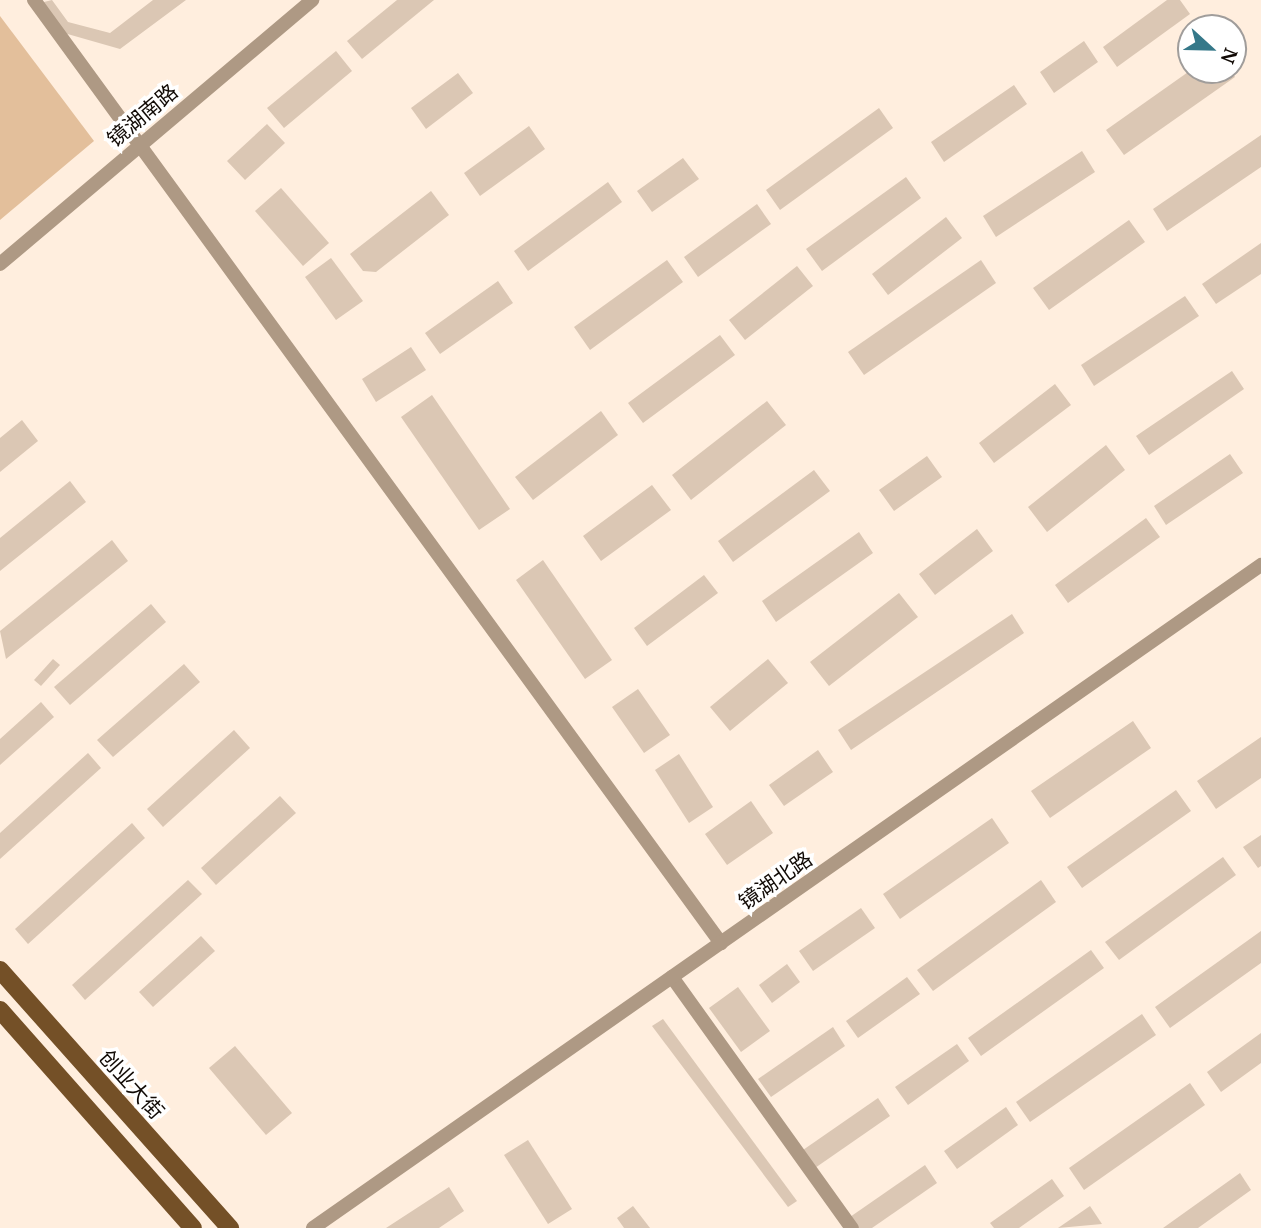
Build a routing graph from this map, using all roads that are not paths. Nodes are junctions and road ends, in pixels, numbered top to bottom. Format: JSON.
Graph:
{"nodes":[{"id":1,"x":34,"y":0,"type":"edge"},
{"id":2,"x":312,"y":0,"type":"edge"},
{"id":3,"x":140,"y":144,"type":"junction"},
{"id":4,"x":0,"y":264,"type":"edge"},
{"id":5,"x":1261,"y":565,"type":"edge"},
{"id":6,"x":721,"y":943,"type":"junction"},
{"id":7,"x":0,"y":970,"type":"edge"},
{"id":8,"x":672,"y":977,"type":"junction"},
{"id":9,"x":0,"y":1010,"type":"edge"},
{"id":10,"x":193,"y":1228,"type":"edge"},
{"id":11,"x":230,"y":1228,"type":"edge"},
{"id":12,"x":313,"y":1228,"type":"edge"},
{"id":13,"x":852,"y":1228,"type":"edge"}],
"edges":[{"from":1,"to":3,"type":"street"},
{"from":2,"to":3,"type":"street","name":"镜湖南路"},
{"from":3,"to":4,"type":"street","name":"镜湖南路"},
{"from":3,"to":6,"type":"street"},
{"from":5,"to":6,"type":"street","name":"镜湖北路"},
{"from":6,"to":8,"type":"street","name":"镜湖北路"},
{"from":7,"to":11,"type":"main road","name":"创业大街"},
{"from":8,"to":12,"type":"street","name":"镜湖北路"},
{"from":8,"to":13,"type":"street"},
{"from":9,"to":10,"type":"main road"}]}
